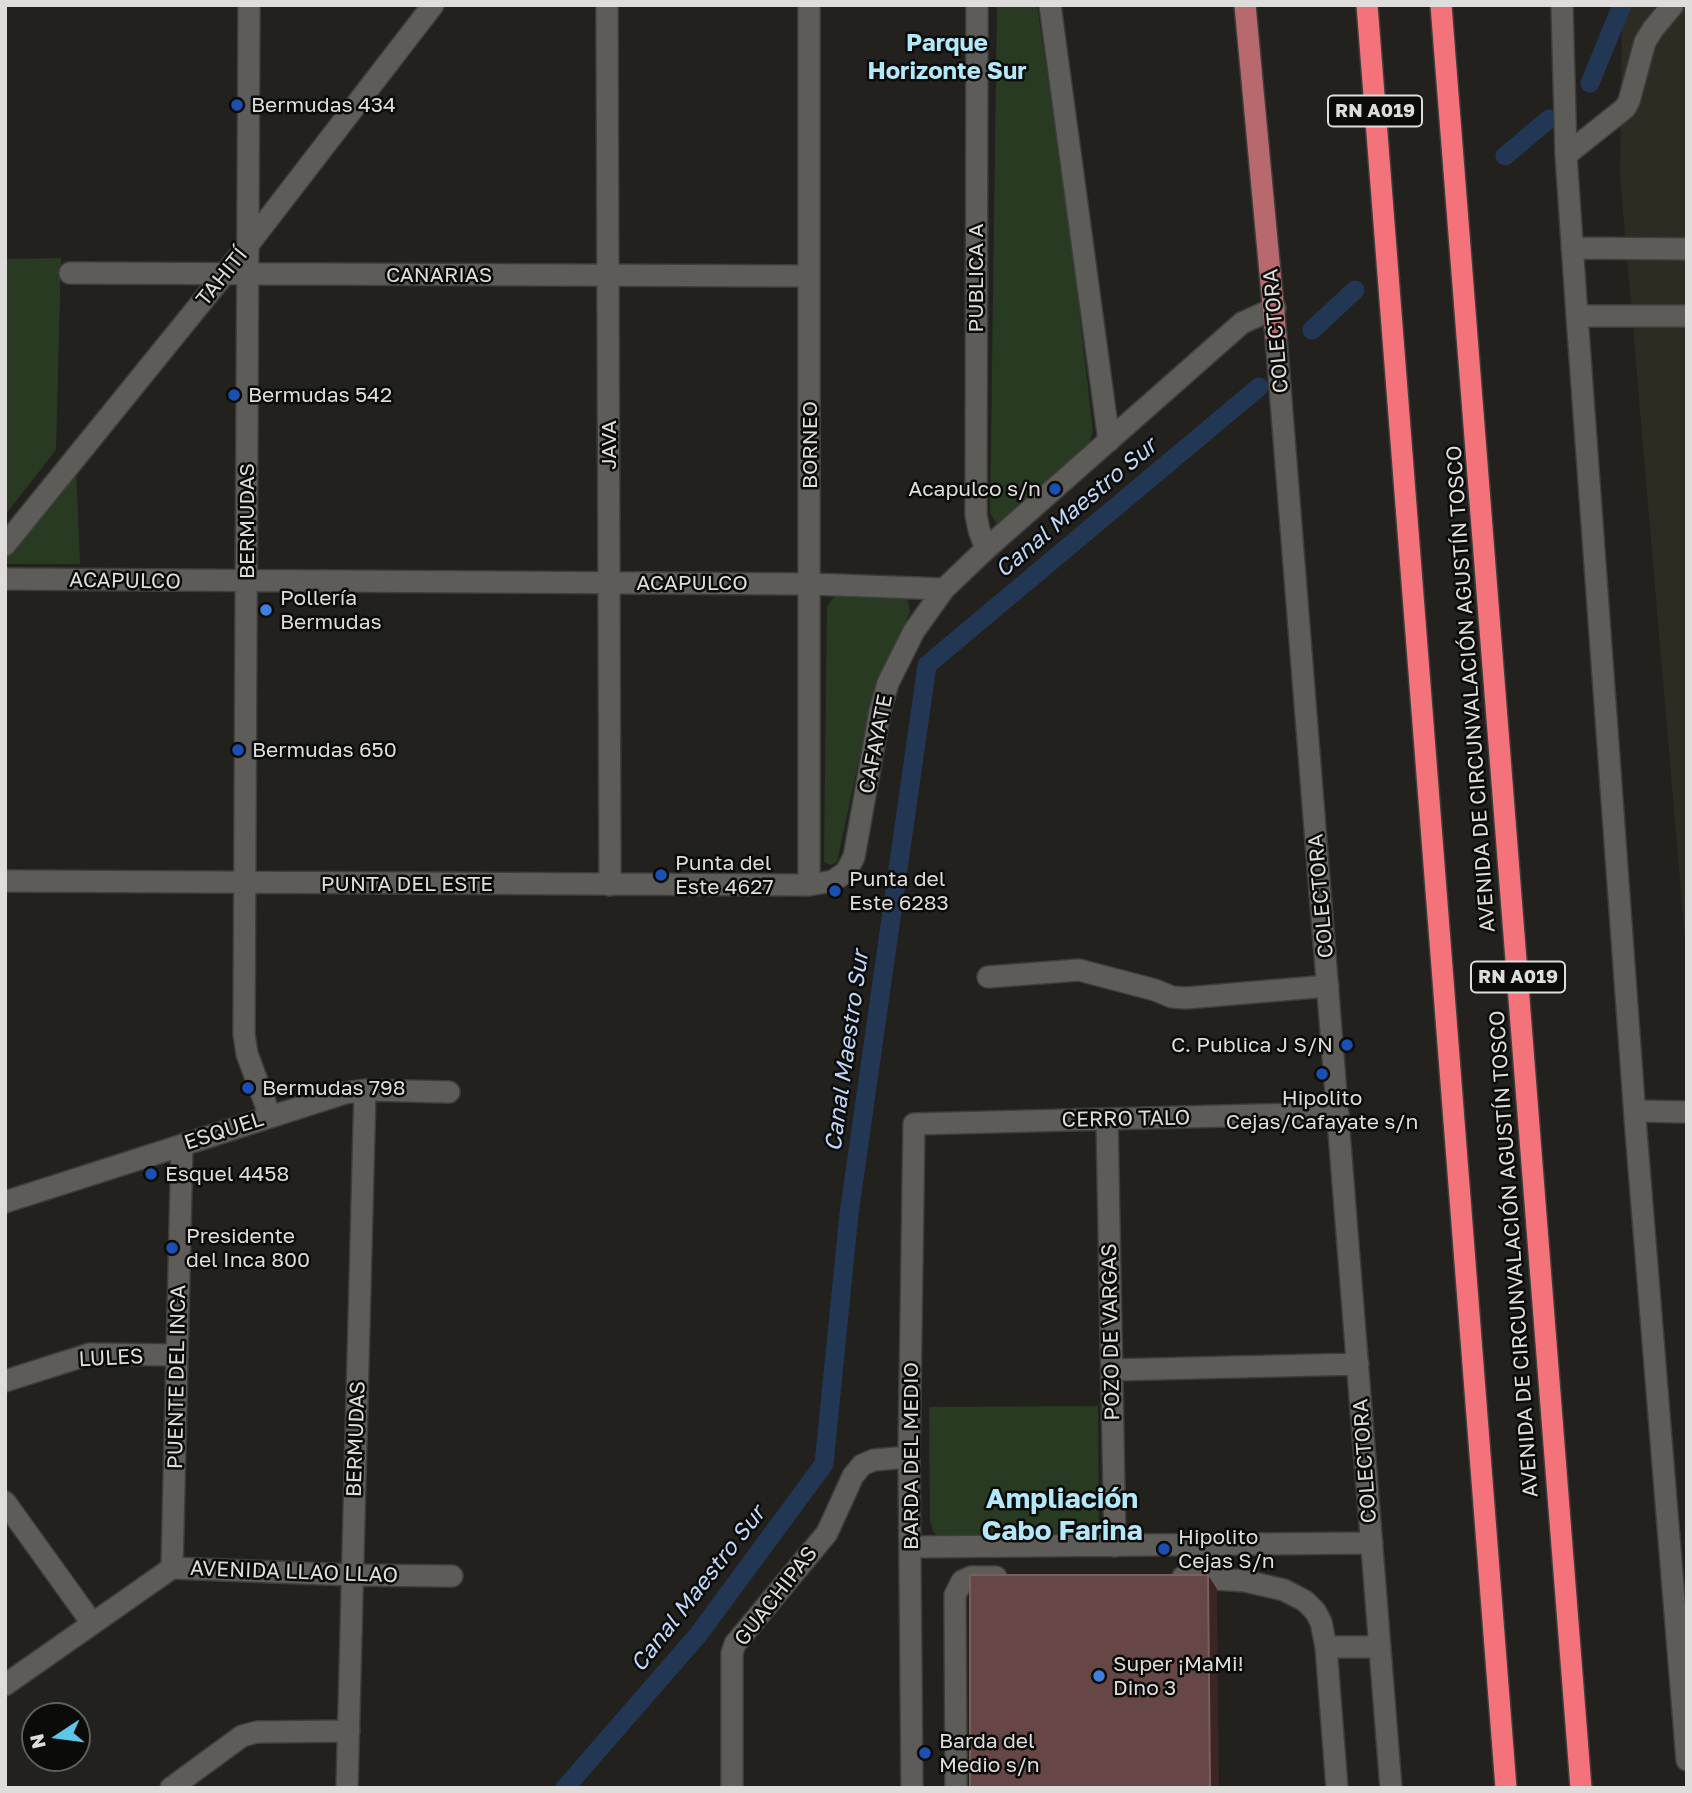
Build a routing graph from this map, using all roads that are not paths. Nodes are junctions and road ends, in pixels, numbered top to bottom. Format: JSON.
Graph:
{"nodes":[{"id":1,"x":249,"y":5,"type":"edge"},
{"id":2,"x":433,"y":5,"type":"edge"},
{"id":3,"x":607,"y":5,"type":"edge"},
{"id":4,"x":809,"y":5,"type":"edge"},
{"id":5,"x":976,"y":5,"type":"edge"},
{"id":6,"x":1050,"y":5,"type":"edge"},
{"id":7,"x":1245,"y":5,"type":"edge"},
{"id":8,"x":1362,"y":5,"type":"edge"},
{"id":9,"x":1367,"y":5,"type":"edge"},
{"id":10,"x":1441,"y":5,"type":"edge"},
{"id":11,"x":1562,"y":5,"type":"edge"},
{"id":12,"x":1673,"y":5,"type":"edge"},
{"id":13,"x":1373,"y":83,"type":"junction"},
{"id":14,"x":1566,"y":155,"type":"junction"},
{"id":15,"x":248,"y":245,"type":"junction"},
{"id":16,"x":1572,"y":248,"type":"junction"},
{"id":17,"x":1687,"y":248,"type":"edge"},
{"id":18,"x":70,"y":273,"type":"dead end"},
{"id":19,"x":224,"y":274,"type":"junction"},
{"id":20,"x":248,"y":274,"type":"junction"},
{"id":21,"x":608,"y":275,"type":"junction"},
{"id":22,"x":808,"y":276,"type":"junction"},
{"id":23,"x":1275,"y":308,"type":"junction"},
{"id":24,"x":1577,"y":316,"type":"junction"},
{"id":25,"x":1687,"y":316,"type":"edge"},
{"id":26,"x":1276,"y":337,"type":"joint"},
{"id":27,"x":1109,"y":440,"type":"junction"},
{"id":28,"x":5,"y":545,"type":"edge"},
{"id":29,"x":986,"y":549,"type":"junction"},
{"id":30,"x":5,"y":579,"type":"edge"},
{"id":31,"x":246,"y":582,"type":"junction"},
{"id":32,"x":609,"y":583,"type":"junction"},
{"id":33,"x":811,"y":584,"type":"junction"},
{"id":34,"x":944,"y":589,"type":"junction"},
{"id":35,"x":5,"y":881,"type":"edge"},
{"id":36,"x":245,"y":883,"type":"junction"},
{"id":37,"x":610,"y":885,"type":"junction"},
{"id":38,"x":810,"y":885,"type":"junction"},
{"id":39,"x":988,"y":976,"type":"dead end"},
{"id":40,"x":1328,"y":986,"type":"junction"},
{"id":41,"x":365,"y":1090,"type":"junction"},
{"id":42,"x":449,"y":1091,"type":"dead end"},
{"id":43,"x":1635,"y":1111,"type":"junction"},
{"id":44,"x":1687,"y":1112,"type":"edge"},
{"id":45,"x":1338,"y":1114,"type":"junction"},
{"id":46,"x":270,"y":1116,"type":"junction"},
{"id":47,"x":1107,"y":1119,"type":"junction"},
{"id":48,"x":914,"y":1124,"type":"joint"},
{"id":49,"x":182,"y":1145,"type":"junction"},
{"id":50,"x":5,"y":1202,"type":"edge"},
{"id":51,"x":177,"y":1355,"type":"junction"},
{"id":52,"x":1358,"y":1364,"type":"junction"},
{"id":53,"x":1112,"y":1370,"type":"junction"},
{"id":54,"x":5,"y":1381,"type":"edge"},
{"id":55,"x":909,"y":1457,"type":"junction"},
{"id":56,"x":5,"y":1502,"type":"edge"},
{"id":57,"x":1372,"y":1543,"type":"junction"},
{"id":58,"x":1115,"y":1546,"type":"junction"},
{"id":59,"x":911,"y":1547,"type":"junction"},
{"id":60,"x":172,"y":1568,"type":"junction"},
{"id":61,"x":352,"y":1575,"type":"junction"},
{"id":62,"x":452,"y":1576,"type":"dead end"},
{"id":63,"x":1012,"y":1577,"type":"edge"},
{"id":64,"x":1165,"y":1577,"type":"edge"},
{"id":65,"x":92,"y":1623,"type":"junction"},
{"id":66,"x":1326,"y":1647,"type":"junction"},
{"id":67,"x":1380,"y":1647,"type":"junction"},
{"id":68,"x":5,"y":1685,"type":"edge"},
{"id":69,"x":349,"y":1731,"type":"junction"},
{"id":70,"x":1687,"y":1760,"type":"edge"},
{"id":71,"x":170,"y":1788,"type":"edge"},
{"id":72,"x":347,"y":1788,"type":"edge"},
{"id":73,"x":732,"y":1788,"type":"edge"},
{"id":74,"x":912,"y":1788,"type":"edge"},
{"id":75,"x":956,"y":1788,"type":"edge"},
{"id":76,"x":1337,"y":1788,"type":"edge"},
{"id":77,"x":1391,"y":1788,"type":"edge"},
{"id":78,"x":1506,"y":1788,"type":"edge"},
{"id":79,"x":1581,"y":1788,"type":"edge"}],
"edges":[{"from":1,"to":15,"type":"street","name":"BERMUDAS"},
{"from":2,"to":15,"type":"street","name":"TAHITÍ"},
{"from":3,"to":21,"type":"street","name":"JAVA"},
{"from":4,"to":22,"type":"street","name":"BORNEO"},
{"from":5,"to":29,"type":"street","name":"PUBLICA A"},
{"from":6,"to":27,"type":"street"},
{"from":7,"to":23,"type":"main road","name":"COLECTORA"},
{"from":8,"to":13,"type":"highway"},
{"from":9,"to":13,"type":"highway","number":"RN A019"},
{"from":10,"to":79,"type":"highway","name":"AVENIDA DE CIRCUNVALACIÓN AGUSTÍN TOSCO","number":"RN A019"},
{"from":11,"to":14,"type":"street"},
{"from":12,"to":14,"type":"street"},
{"from":13,"to":78,"type":"highway","number":"RN A019"},
{"from":14,"to":16,"type":"street"},
{"from":15,"to":19,"type":"street","name":"TAHITÍ"},
{"from":15,"to":20,"type":"street","name":"BERMUDAS"},
{"from":16,"to":17,"type":"street"},
{"from":16,"to":24,"type":"street"},
{"from":18,"to":19,"type":"street","name":"CANARIAS"},
{"from":19,"to":20,"type":"street","name":"CANARIAS"},
{"from":19,"to":28,"type":"street","name":"TAHITÍ"},
{"from":20,"to":21,"type":"street","name":"CANARIAS"},
{"from":20,"to":31,"type":"street","name":"BERMUDAS"},
{"from":21,"to":22,"type":"street","name":"CANARIAS"},
{"from":21,"to":32,"type":"street","name":"JAVA"},
{"from":22,"to":33,"type":"street","name":"BORNEO"},
{"from":23,"to":26,"type":"main road","name":"COLECTORA"},
{"from":23,"to":27,"type":"street"},
{"from":24,"to":25,"type":"street"},
{"from":24,"to":43,"type":"street"},
{"from":26,"to":40,"type":"street","name":"COLECTORA"},
{"from":27,"to":29,"type":"street"},
{"from":29,"to":34,"type":"street"},
{"from":30,"to":31,"type":"street","name":"ACAPULCO"},
{"from":31,"to":32,"type":"street","name":"ACAPULCO"},
{"from":31,"to":36,"type":"street","name":"BERMUDAS"},
{"from":32,"to":33,"type":"street","name":"ACAPULCO"},
{"from":32,"to":37,"type":"street","name":"JAVA"},
{"from":33,"to":34,"type":"street","name":"ACAPULCO"},
{"from":33,"to":38,"type":"street","name":"BORNEO"},
{"from":34,"to":38,"type":"street","name":"CAFAYATE"},
{"from":35,"to":36,"type":"street","name":"PUNTA DEL ESTE"},
{"from":36,"to":37,"type":"street","name":"PUNTA DEL ESTE"},
{"from":36,"to":46,"type":"street","name":"BERMUDAS"},
{"from":37,"to":38,"type":"street","name":"PUNTA DEL ESTE"},
{"from":39,"to":40,"type":"street"},
{"from":40,"to":45,"type":"street","name":"COLECTORA"},
{"from":41,"to":42,"type":"street","name":"ESQUEL"},
{"from":41,"to":46,"type":"street","name":"ESQUEL"},
{"from":41,"to":61,"type":"street","name":"BERMUDAS"},
{"from":43,"to":44,"type":"street"},
{"from":43,"to":70,"type":"street"},
{"from":45,"to":47,"type":"street","name":"CERRO TALO"},
{"from":45,"to":52,"type":"street","name":"COLECTORA"},
{"from":46,"to":49,"type":"street","name":"ESQUEL"},
{"from":47,"to":48,"type":"street","name":"CERRO TALO"},
{"from":47,"to":53,"type":"street","name":"POZO DE VARGAS"},
{"from":48,"to":55,"type":"street","name":"BARDA DEL MEDIO"},
{"from":49,"to":50,"type":"street","name":"ESQUEL"},
{"from":49,"to":51,"type":"street","name":"PUENTE DEL INCA"},
{"from":51,"to":54,"type":"street","name":"LULES"},
{"from":51,"to":60,"type":"street","name":"PUENTE DEL INCA"},
{"from":52,"to":53,"type":"street"},
{"from":52,"to":57,"type":"street","name":"COLECTORA"},
{"from":53,"to":58,"type":"street","name":"POZO DE VARGAS"},
{"from":55,"to":59,"type":"street","name":"BARDA DEL MEDIO"},
{"from":55,"to":73,"type":"street","name":"GUACHIPAS"},
{"from":56,"to":65,"type":"street"},
{"from":57,"to":58,"type":"street"},
{"from":57,"to":67,"type":"street","name":"COLECTORA"},
{"from":58,"to":59,"type":"street"},
{"from":59,"to":74,"type":"street","name":"BARDA DEL MEDIO"},
{"from":60,"to":61,"type":"street","name":"AVENIDA LLAO LLAO"},
{"from":60,"to":65,"type":"street","name":"AVENIDA LLAO LLAO"},
{"from":61,"to":62,"type":"street","name":"AVENIDA LLAO LLAO"},
{"from":61,"to":69,"type":"street","name":"BERMUDAS"},
{"from":63,"to":75,"type":"street"},
{"from":64,"to":66,"type":"street"},
{"from":65,"to":68,"type":"street","name":"AVENIDA LLAO LLAO"},
{"from":66,"to":67,"type":"street"},
{"from":66,"to":76,"type":"street"},
{"from":67,"to":77,"type":"street","name":"COLECTORA"},
{"from":69,"to":71,"type":"street"},
{"from":69,"to":72,"type":"street","name":"BERMUDAS"}]}
